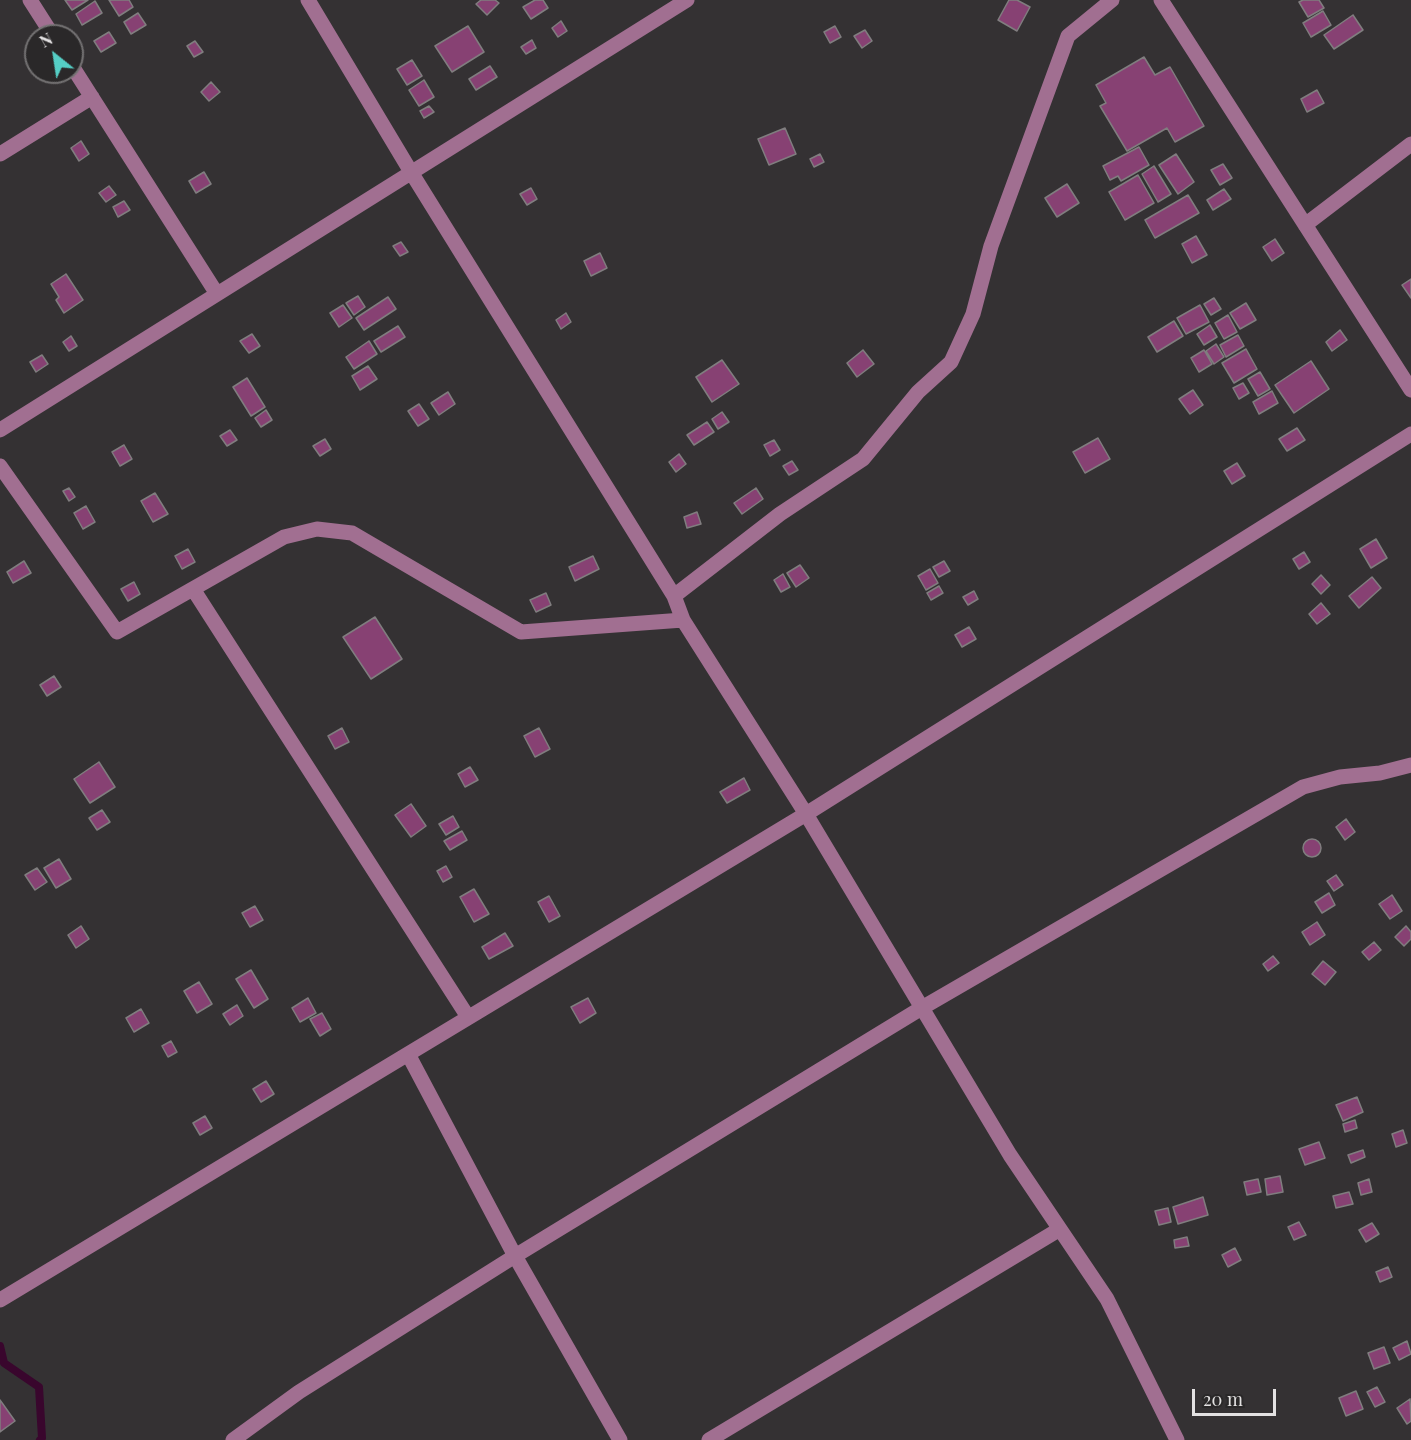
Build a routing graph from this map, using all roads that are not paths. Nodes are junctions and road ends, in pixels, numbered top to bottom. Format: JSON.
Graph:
{"nodes":[{"id":1,"x":30,"y":0,"type":"edge"},
{"id":2,"x":308,"y":0,"type":"edge"},
{"id":3,"x":687,"y":0,"type":"edge"},
{"id":4,"x":1112,"y":0,"type":"edge"},
{"id":5,"x":1161,"y":0,"type":"edge"},
{"id":6,"x":45,"y":24,"type":"edge"},
{"id":7,"x":83,"y":84,"type":"edge"},
{"id":8,"x":92,"y":98,"type":"junction"},
{"id":9,"x":1411,"y":144,"type":"edge"},
{"id":10,"x":0,"y":154,"type":"edge"},
{"id":11,"x":411,"y":172,"type":"junction"},
{"id":12,"x":1305,"y":225,"type":"junction"},
{"id":13,"x":217,"y":294,"type":"junction"},
{"id":14,"x":1411,"y":390,"type":"edge"},
{"id":15,"x":0,"y":429,"type":"edge"},
{"id":16,"x":1411,"y":434,"type":"edge"},
{"id":17,"x":0,"y":466,"type":"edge"},
{"id":18,"x":193,"y":589,"type":"junction"},
{"id":19,"x":674,"y":596,"type":"junction"},
{"id":20,"x":683,"y":620,"type":"junction"},
{"id":21,"x":1411,"y":765,"type":"edge"},
{"id":22,"x":806,"y":814,"type":"junction"},
{"id":23,"x":920,"y":1009,"type":"junction"},
{"id":24,"x":468,"y":1017,"type":"junction"},
{"id":25,"x":408,"y":1054,"type":"junction"},
{"id":26,"x":1060,"y":1229,"type":"junction"},
{"id":27,"x":515,"y":1256,"type":"junction"},
{"id":28,"x":0,"y":1300,"type":"edge"},
{"id":29,"x":233,"y":1440,"type":"edge"},
{"id":30,"x":620,"y":1440,"type":"edge"},
{"id":31,"x":709,"y":1440,"type":"edge"},
{"id":32,"x":1177,"y":1440,"type":"edge"}],
"edges":[{"from":1,"to":6,"type":"street"},
{"from":2,"to":11,"type":"street"},
{"from":3,"to":11,"type":"street"},
{"from":4,"to":19,"type":"street"},
{"from":5,"to":12,"type":"street"},
{"from":7,"to":8,"type":"street"},
{"from":8,"to":10,"type":"street"},
{"from":8,"to":13,"type":"street"},
{"from":9,"to":12,"type":"street"},
{"from":11,"to":13,"type":"street"},
{"from":11,"to":19,"type":"street"},
{"from":12,"to":14,"type":"street"},
{"from":13,"to":15,"type":"street"},
{"from":16,"to":22,"type":"street"},
{"from":17,"to":18,"type":"street"},
{"from":18,"to":20,"type":"street"},
{"from":18,"to":24,"type":"street"},
{"from":19,"to":20,"type":"street"},
{"from":20,"to":22,"type":"street"},
{"from":21,"to":23,"type":"street"},
{"from":22,"to":23,"type":"street"},
{"from":22,"to":24,"type":"street"},
{"from":23,"to":26,"type":"street"},
{"from":23,"to":27,"type":"street"},
{"from":24,"to":25,"type":"street"},
{"from":25,"to":27,"type":"street"},
{"from":25,"to":28,"type":"street"},
{"from":26,"to":31,"type":"street"},
{"from":26,"to":32,"type":"street"},
{"from":27,"to":29,"type":"street"},
{"from":27,"to":30,"type":"street"}]}
